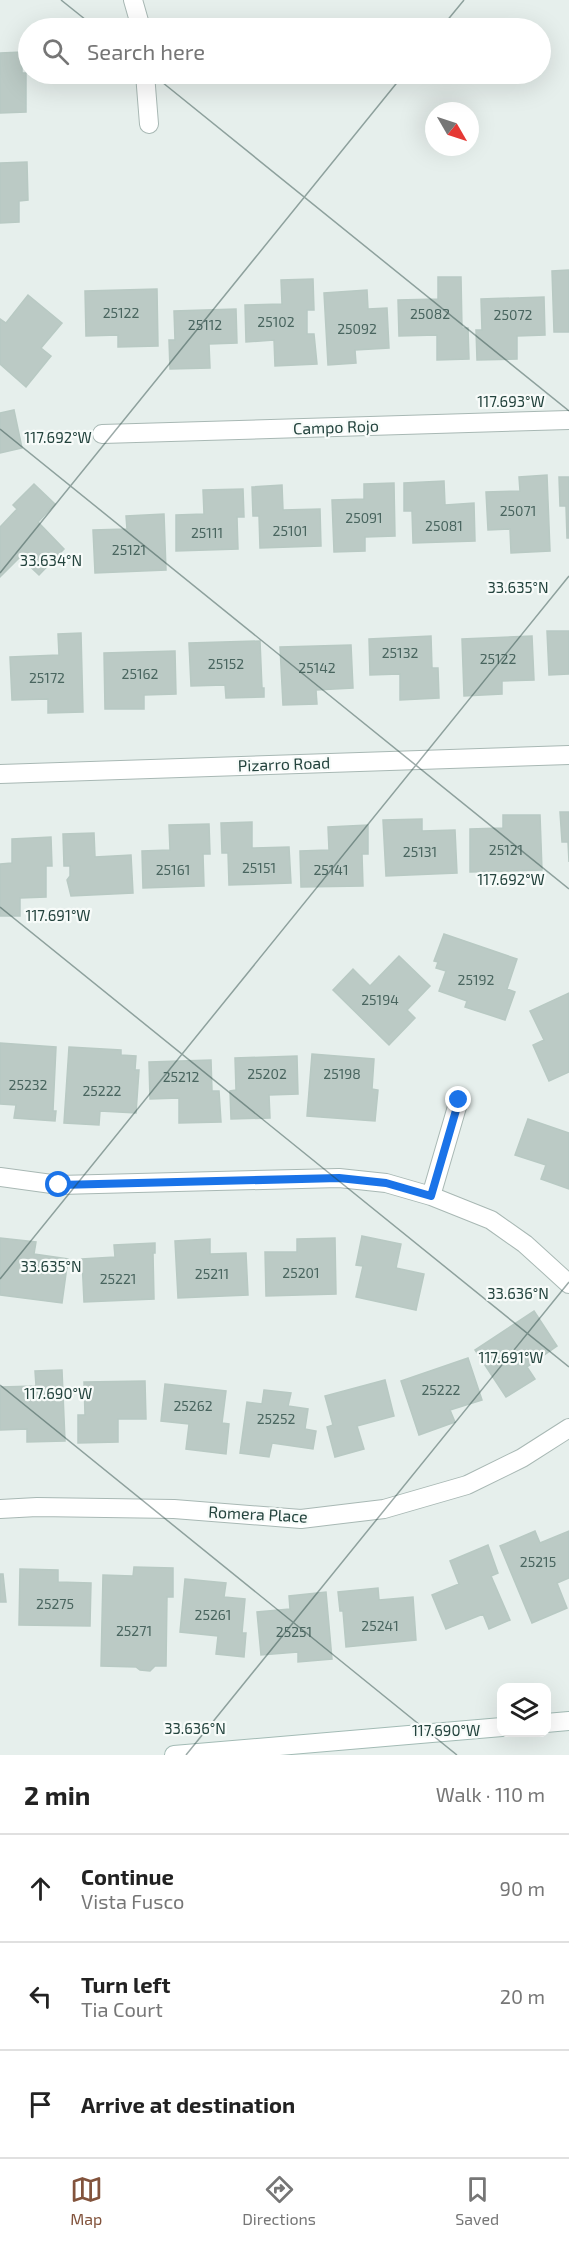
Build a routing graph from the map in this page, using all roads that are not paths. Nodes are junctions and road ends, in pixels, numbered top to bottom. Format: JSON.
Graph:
{"nodes":[{"id":1,"x":133,"y":0,"type":"edge"},
{"id":2,"x":138,"y":18,"type":"edge"},
{"id":3,"x":146,"y":84,"type":"edge"},
{"id":4,"x":150,"y":124,"type":"dead end"},
{"id":5,"x":569,"y":420,"type":"edge"},
{"id":6,"x":102,"y":434,"type":"dead end"},
{"id":7,"x":569,"y":755,"type":"edge"},
{"id":8,"x":0,"y":774,"type":"edge"},
{"id":9,"x":459,"y":1100,"type":"dead end"},
{"id":10,"x":0,"y":1177,"type":"edge"},
{"id":11,"x":431,"y":1196,"type":"junction"},
{"id":12,"x":569,"y":1284,"type":"edge"},
{"id":13,"x":569,"y":1428,"type":"edge"},
{"id":14,"x":0,"y":1509,"type":"edge"},
{"id":15,"x":569,"y":1721,"type":"edge"},
{"id":16,"x":551,"y":1723,"type":"edge"},
{"id":17,"x":497,"y":1727,"type":"edge"},
{"id":18,"x":174,"y":1755,"type":"edge"}],
"edges":[{"from":1,"to":2,"type":"street"},
{"from":3,"to":4,"type":"street"},
{"from":5,"to":6,"type":"street","name":"Campo Rojo"},
{"from":7,"to":8,"type":"street","name":"Pizarro Road"},
{"from":9,"to":11,"type":"street"},
{"from":10,"to":11,"type":"street"},
{"from":11,"to":12,"type":"street"},
{"from":13,"to":14,"type":"street","name":"Romera Place"},
{"from":15,"to":16,"type":"street"},
{"from":17,"to":18,"type":"street"}]}
